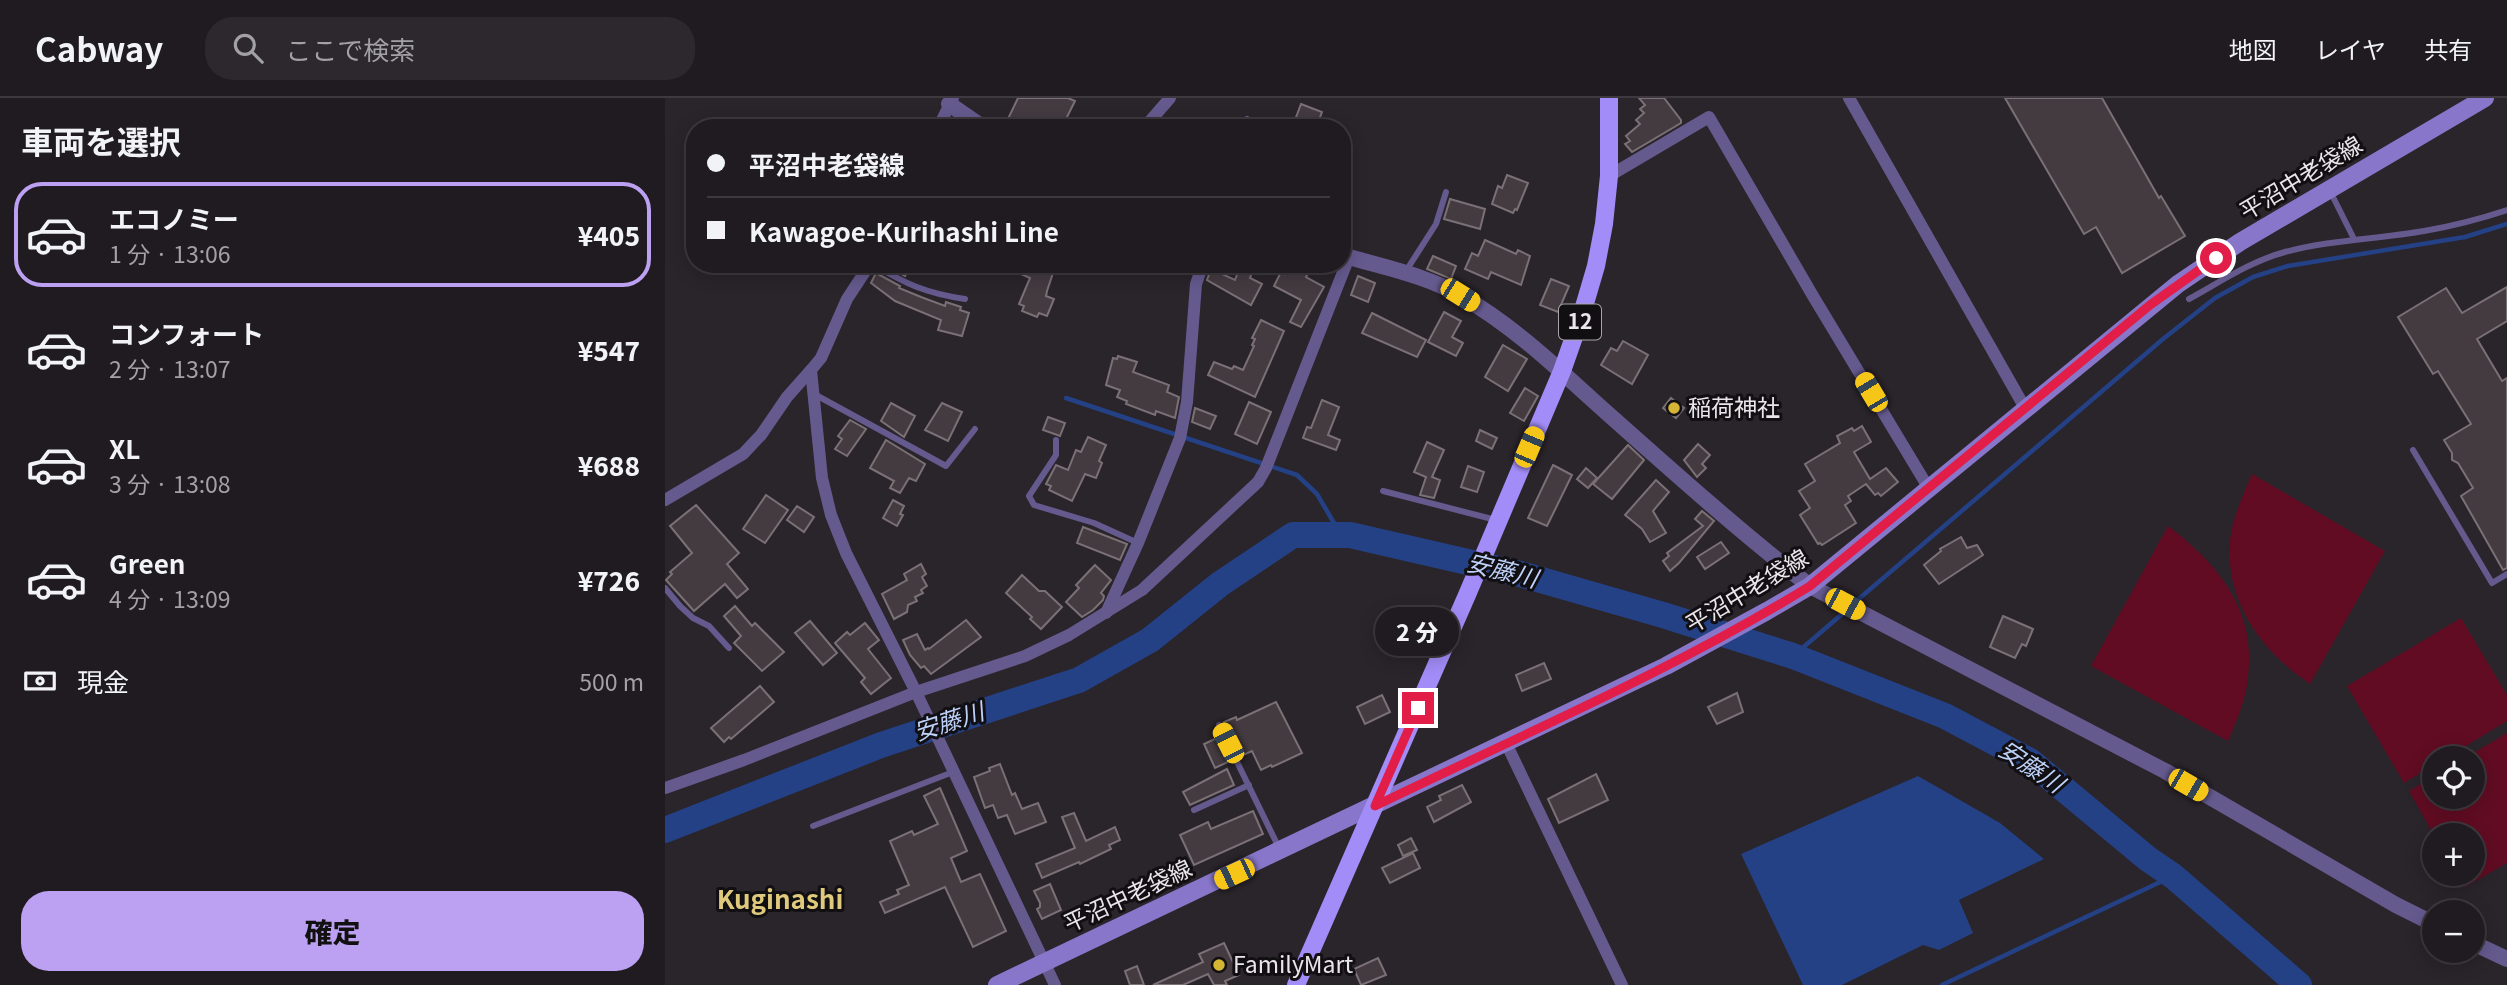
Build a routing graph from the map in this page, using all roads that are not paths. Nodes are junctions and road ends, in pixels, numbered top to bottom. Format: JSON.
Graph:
{"nodes":[{"id":1,"x":1170,"y":98,"type":"edge"},
{"id":2,"x":1609,"y":98,"type":"edge"},
{"id":3,"x":1849,"y":98,"type":"edge"},
{"id":4,"x":2484,"y":98,"type":"edge"},
{"id":5,"x":951,"y":101,"type":"edge"},
{"id":6,"x":942,"y":119,"type":"edge"},
{"id":7,"x":973,"y":119,"type":"edge"},
{"id":8,"x":1152,"y":119,"type":"edge"},
{"id":9,"x":1609,"y":176,"type":"junction"},
{"id":10,"x":2329,"y":190,"type":"junction"},
{"id":11,"x":1446,"y":192,"type":"dead end"},
{"id":12,"x":2507,"y":210,"type":"edge"},
{"id":13,"x":2354,"y":239,"type":"junction"},
{"id":14,"x":1351,"y":258,"type":"edge"},
{"id":15,"x":865,"y":273,"type":"edge"},
{"id":16,"x":887,"y":273,"type":"edge"},
{"id":17,"x":1200,"y":273,"type":"edge"},
{"id":18,"x":1339,"y":273,"type":"edge"},
{"id":19,"x":1405,"y":273,"type":"junction"},
{"id":20,"x":965,"y":299,"type":"dead end"},
{"id":21,"x":2189,"y":299,"type":"dead end"},
{"id":22,"x":811,"y":370,"type":"junction"},
{"id":23,"x":1562,"y":371,"type":"junction"},
{"id":24,"x":814,"y":394,"type":"junction"},
{"id":25,"x":2025,"y":408,"type":"junction"},
{"id":26,"x":975,"y":429,"type":"dead end"},
{"id":27,"x":1055,"y":440,"type":"dead end"},
{"id":28,"x":2413,"y":450,"type":"dead end"},
{"id":29,"x":1928,"y":487,"type":"junction"},
{"id":30,"x":1383,"y":491,"type":"dead end"},
{"id":31,"x":665,"y":500,"type":"edge"},
{"id":32,"x":1496,"y":526,"type":"junction"},
{"id":33,"x":1138,"y":543,"type":"junction"},
{"id":34,"x":2507,"y":574,"type":"edge"},
{"id":35,"x":1810,"y":586,"type":"junction"},
{"id":36,"x":665,"y":588,"type":"edge"},
{"id":37,"x":1106,"y":612,"type":"junction"},
{"id":38,"x":729,"y":648,"type":"dead end"},
{"id":39,"x":917,"y":694,"type":"junction"},
{"id":40,"x":1219,"y":725,"type":"dead end"},
{"id":41,"x":1506,"y":743,"type":"junction"},
{"id":42,"x":952,"y":769,"type":"junction"},
{"id":43,"x":1248,"y":785,"type":"junction"},
{"id":44,"x":665,"y":788,"type":"edge"},
{"id":45,"x":1375,"y":806,"type":"junction"},
{"id":46,"x":1194,"y":810,"type":"dead end"},
{"id":47,"x":813,"y":826,"type":"dead end"},
{"id":48,"x":1281,"y":851,"type":"junction"},
{"id":49,"x":2422,"y":918,"type":"edge"},
{"id":50,"x":2485,"y":949,"type":"edge"},
{"id":51,"x":2507,"y":959,"type":"edge"},
{"id":52,"x":1044,"y":963,"type":"junction"},
{"id":53,"x":997,"y":985,"type":"edge"},
{"id":54,"x":1055,"y":985,"type":"edge"},
{"id":55,"x":1296,"y":985,"type":"edge"},
{"id":56,"x":1622,"y":985,"type":"edge"}],
"edges":[{"from":1,"to":8,"type":"street"},
{"from":2,"to":9,"type":"main road","number":"12"},
{"from":3,"to":25,"type":"street"},
{"from":4,"to":10,"type":"main road","name":"平沼中老袋線"},
{"from":5,"to":6,"type":"street"},
{"from":5,"to":7,"type":"street"},
{"from":9,"to":23,"type":"main road","number":"12"},
{"from":9,"to":29,"type":"street"},
{"from":10,"to":13,"type":"lane"},
{"from":10,"to":25,"type":"main road","name":"平沼中老袋線"},
{"from":11,"to":19,"type":"lane"},
{"from":12,"to":13,"type":"lane"},
{"from":13,"to":21,"type":"lane"},
{"from":14,"to":19,"type":"street"},
{"from":15,"to":22,"type":"street"},
{"from":16,"to":20,"type":"lane"},
{"from":17,"to":33,"type":"street"},
{"from":18,"to":37,"type":"street"},
{"from":19,"to":23,"type":"street"},
{"from":22,"to":24,"type":"street"},
{"from":22,"to":31,"type":"street"},
{"from":23,"to":32,"type":"main road","number":"12"},
{"from":23,"to":35,"type":"street"},
{"from":24,"to":26,"type":"lane"},
{"from":24,"to":39,"type":"street"},
{"from":25,"to":29,"type":"main road","name":"平沼中老袋線"},
{"from":27,"to":33,"type":"lane"},
{"from":28,"to":34,"type":"lane"},
{"from":29,"to":35,"type":"main road","name":"平沼中老袋線"},
{"from":30,"to":32,"type":"lane"},
{"from":32,"to":45,"type":"main road","number":"12"},
{"from":33,"to":37,"type":"street"},
{"from":35,"to":41,"type":"main road","name":"平沼中老袋線"},
{"from":35,"to":49,"type":"street"},
{"from":36,"to":38,"type":"lane"},
{"from":37,"to":39,"type":"street"},
{"from":39,"to":42,"type":"street"},
{"from":39,"to":44,"type":"street"},
{"from":40,"to":43,"type":"lane"},
{"from":41,"to":45,"type":"main road","name":"平沼中老袋線"},
{"from":41,"to":56,"type":"street"},
{"from":42,"to":47,"type":"lane"},
{"from":42,"to":52,"type":"street"},
{"from":43,"to":46,"type":"lane"},
{"from":43,"to":48,"type":"lane"},
{"from":45,"to":48,"type":"main road","name":"平沼中老袋線"},
{"from":45,"to":55,"type":"main road","number":"12"},
{"from":48,"to":52,"type":"main road","name":"平沼中老袋線"},
{"from":50,"to":51,"type":"street"},
{"from":52,"to":53,"type":"main road","name":"平沼中老袋線"},
{"from":52,"to":54,"type":"street"}]}
